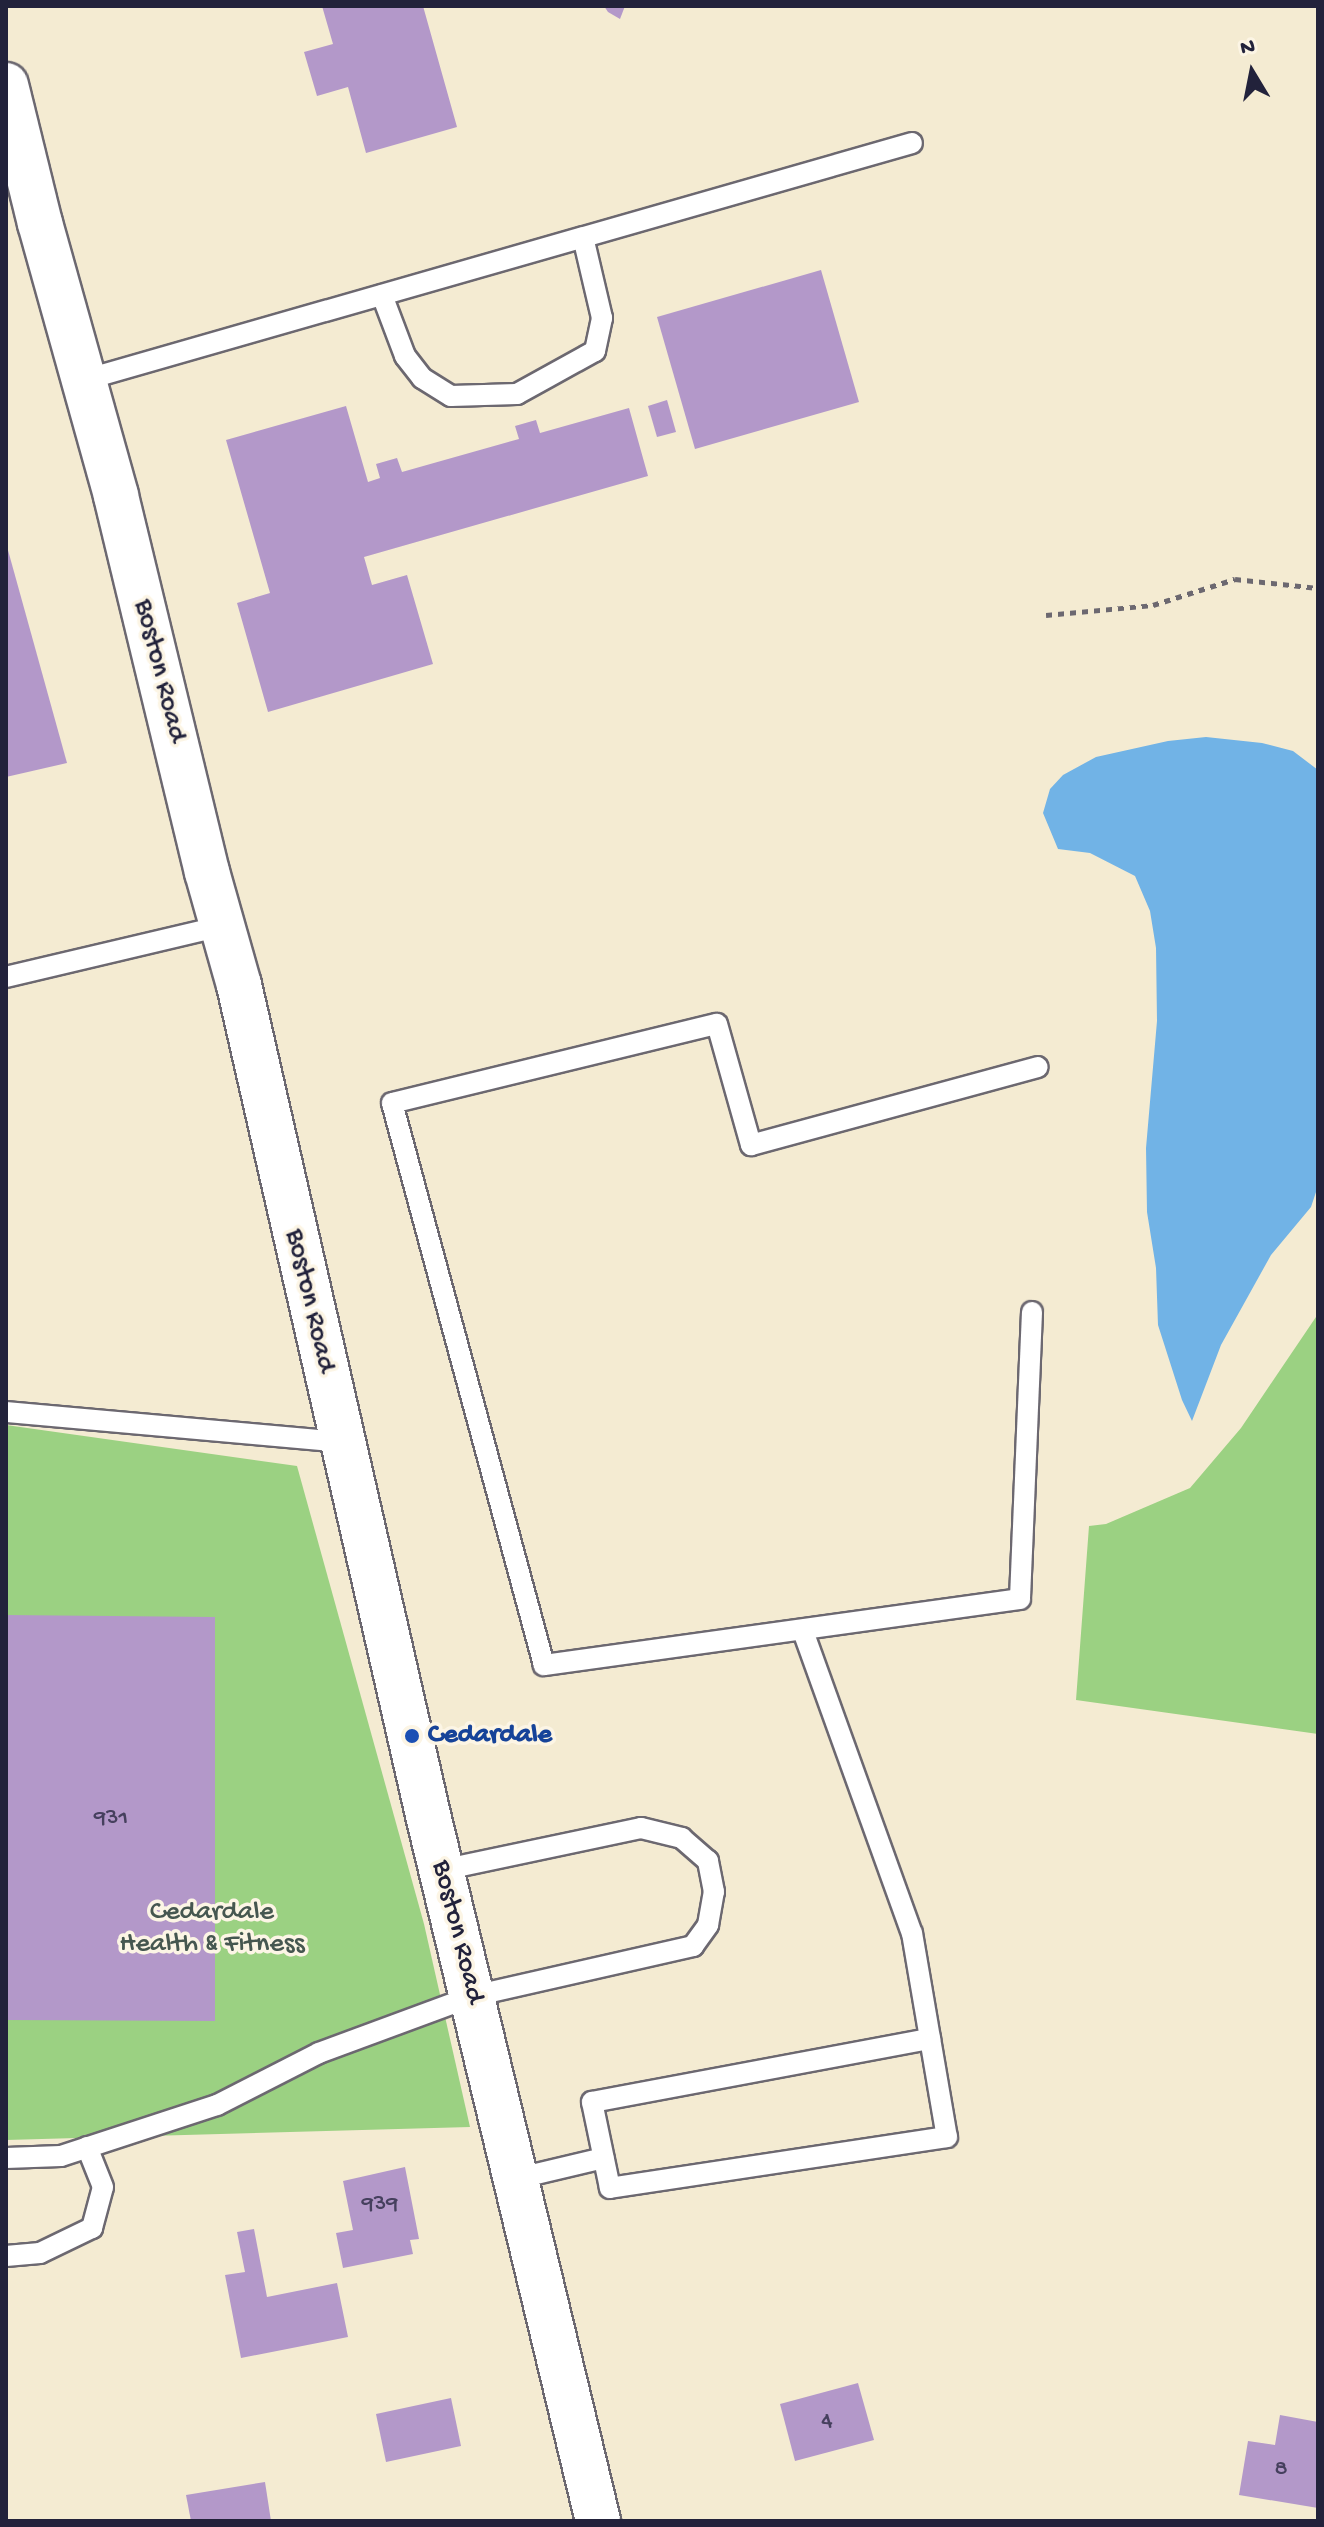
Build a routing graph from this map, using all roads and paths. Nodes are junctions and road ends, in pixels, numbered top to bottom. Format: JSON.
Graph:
{"nodes":[{"id":1,"x":7,"y":95,"type":"edge"},
{"id":2,"x":912,"y":143,"type":"dead end"},
{"id":3,"x":583,"y":237,"type":"junction"},
{"id":4,"x":382,"y":295,"type":"junction"},
{"id":5,"x":84,"y":380,"type":"junction"},
{"id":6,"x":1318,"y":588,"type":"edge"},
{"id":7,"x":1046,"y":615,"type":"dead end"},
{"id":8,"x":222,"y":926,"type":"junction"},
{"id":9,"x":6,"y":977,"type":"edge"},
{"id":10,"x":1038,"y":1067,"type":"dead end"},
{"id":11,"x":1032,"y":1312,"type":"dead end"},
{"id":12,"x":6,"y":1412,"type":"edge"},
{"id":13,"x":342,"y":1442,"type":"junction"},
{"id":14,"x":803,"y":1631,"type":"junction"},
{"id":15,"x":442,"y":1870,"type":"junction"},
{"id":16,"x":473,"y":1996,"type":"junction"},
{"id":17,"x":930,"y":2039,"type":"junction"},
{"id":18,"x":87,"y":2147,"type":"junction"},
{"id":19,"x":6,"y":2158,"type":"edge"},
{"id":20,"x":604,"y":2158,"type":"junction"},
{"id":21,"x":515,"y":2179,"type":"junction"},
{"id":22,"x":6,"y":2256,"type":"edge"},
{"id":23,"x":598,"y":2521,"type":"edge"}],
"edges":[{"from":1,"to":5,"type":"street","name":"Boston Road"},
{"from":2,"to":3,"type":"lane"},
{"from":3,"to":4,"type":"lane"},
{"from":3,"to":4,"type":"lane"},
{"from":4,"to":5,"type":"lane"},
{"from":5,"to":8,"type":"street","name":"Boston Road"},
{"from":6,"to":7,"type":"path"},
{"from":8,"to":9,"type":"lane"},
{"from":8,"to":13,"type":"street","name":"Boston Road"},
{"from":10,"to":14,"type":"lane"},
{"from":11,"to":14,"type":"lane"},
{"from":12,"to":13,"type":"lane"},
{"from":13,"to":15,"type":"street","name":"Boston Road"},
{"from":14,"to":17,"type":"lane"},
{"from":15,"to":16,"type":"street","name":"Boston Road"},
{"from":15,"to":16,"type":"lane"},
{"from":16,"to":18,"type":"lane"},
{"from":16,"to":21,"type":"street","name":"Boston Road"},
{"from":17,"to":20,"type":"lane"},
{"from":17,"to":20,"type":"lane"},
{"from":18,"to":19,"type":"lane"},
{"from":18,"to":22,"type":"lane"},
{"from":20,"to":21,"type":"lane"},
{"from":21,"to":23,"type":"street","name":"Boston Road"}]}
